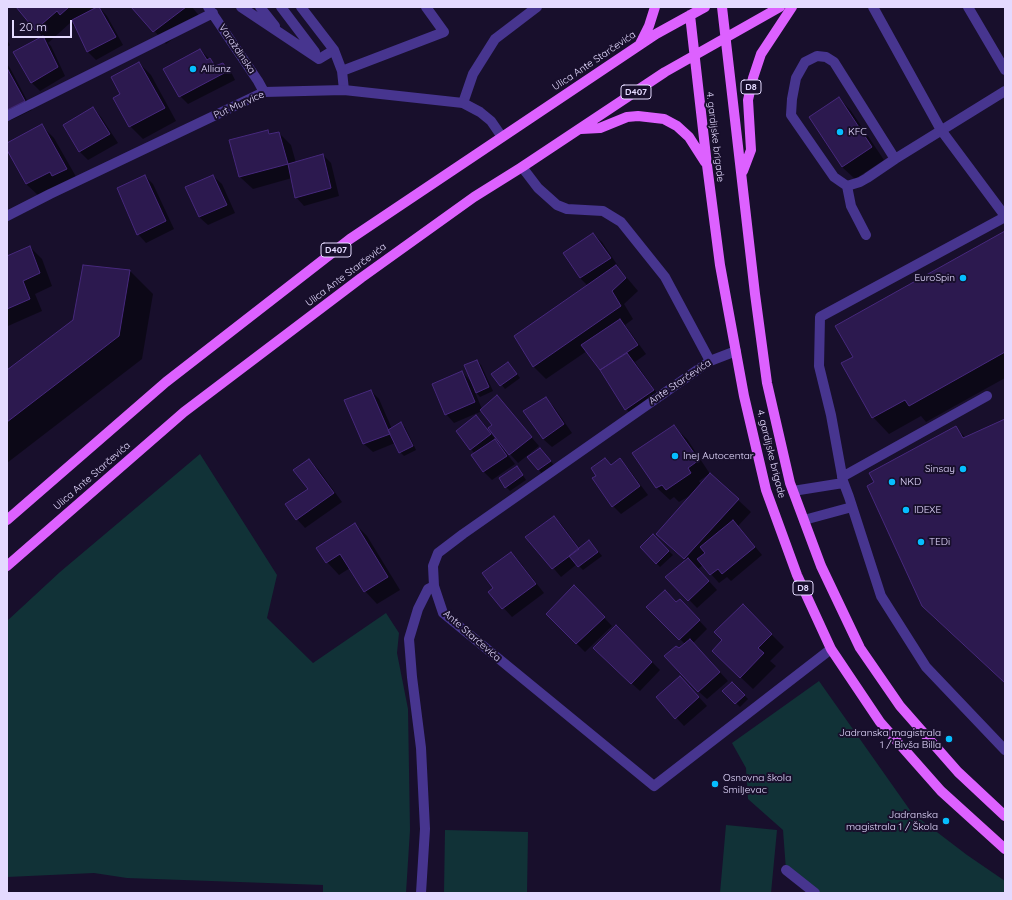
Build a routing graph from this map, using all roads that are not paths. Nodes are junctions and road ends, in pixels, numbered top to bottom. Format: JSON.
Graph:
{"nodes":[{"id":1,"x":241,"y":7,"type":"edge"},
{"id":2,"x":260,"y":7,"type":"edge"},
{"id":3,"x":281,"y":7,"type":"edge"},
{"id":4,"x":301,"y":7,"type":"edge"},
{"id":5,"x":426,"y":7,"type":"edge"},
{"id":6,"x":537,"y":7,"type":"edge"},
{"id":7,"x":655,"y":7,"type":"edge"},
{"id":8,"x":705,"y":7,"type":"edge"},
{"id":9,"x":722,"y":7,"type":"edge"},
{"id":10,"x":780,"y":7,"type":"edge"},
{"id":11,"x":792,"y":7,"type":"edge"},
{"id":12,"x":873,"y":7,"type":"edge"},
{"id":13,"x":968,"y":7,"type":"edge"},
{"id":14,"x":211,"y":10,"type":"edge"},
{"id":15,"x":690,"y":15,"type":"junction"},
{"id":16,"x":280,"y":32,"type":"junction"},
{"id":17,"x":726,"y":38,"type":"junction"},
{"id":18,"x":639,"y":46,"type":"junction"},
{"id":19,"x":334,"y":50,"type":"junction"},
{"id":20,"x":694,"y":56,"type":"junction"},
{"id":21,"x":319,"y":59,"type":"junction"},
{"id":22,"x":1005,"y":70,"type":"edge"},
{"id":23,"x":342,"y":71,"type":"junction"},
{"id":24,"x":344,"y":90,"type":"junction"},
{"id":25,"x":1005,"y":91,"type":"edge"},
{"id":26,"x":264,"y":92,"type":"junction"},
{"id":27,"x":464,"y":103,"type":"junction"},
{"id":28,"x":7,"y":116,"type":"edge"},
{"id":29,"x":578,"y":129,"type":"junction"},
{"id":30,"x":941,"y":130,"type":"junction"},
{"id":31,"x":502,"y":137,"type":"junction"},
{"id":32,"x":895,"y":159,"type":"junction"},
{"id":33,"x":706,"y":164,"type":"junction"},
{"id":34,"x":522,"y":167,"type":"junction"},
{"id":35,"x":742,"y":175,"type":"junction"},
{"id":36,"x":847,"y":186,"type":"junction"},
{"id":37,"x":7,"y":216,"type":"edge"},
{"id":38,"x":1005,"y":216,"type":"edge"},
{"id":39,"x":866,"y":235,"type":"dead end"},
{"id":40,"x":736,"y":351,"type":"junction"},
{"id":41,"x":710,"y":361,"type":"junction"},
{"id":42,"x":987,"y":396,"type":"dead end"},
{"id":43,"x":843,"y":480,"type":"junction"},
{"id":44,"x":793,"y":491,"type":"junction"},
{"id":45,"x":852,"y":506,"type":"junction"},
{"id":46,"x":7,"y":520,"type":"edge"},
{"id":47,"x":804,"y":520,"type":"junction"},
{"id":48,"x":7,"y":566,"type":"edge"},
{"id":49,"x":434,"y":586,"type":"junction"},
{"id":50,"x":831,"y":649,"type":"junction"},
{"id":51,"x":1005,"y":750,"type":"edge"},
{"id":52,"x":1005,"y":816,"type":"edge"},
{"id":53,"x":1005,"y":849,"type":"edge"},
{"id":54,"x":786,"y":870,"type":"dead end"},
{"id":55,"x":421,"y":893,"type":"edge"},
{"id":56,"x":815,"y":893,"type":"edge"}],
"edges":[{"from":1,"to":16,"type":"street"},
{"from":2,"to":16,"type":"street"},
{"from":3,"to":21,"type":"street"},
{"from":4,"to":19,"type":"street"},
{"from":5,"to":23,"type":"street"},
{"from":6,"to":27,"type":"street"},
{"from":7,"to":18,"type":"main road"},
{"from":8,"to":15,"type":"main road","name":"Ulica Ante Starčevića"},
{"from":9,"to":17,"type":"main road","name":"4. gardijske brigade","number":"D8"},
{"from":10,"to":17,"type":"main road","name":"Ulica Ante Starčevića"},
{"from":11,"to":35,"type":"main road","number":"D8"},
{"from":12,"to":30,"type":"street"},
{"from":13,"to":22,"type":"street"},
{"from":14,"to":26,"type":"street","name":"Varaždinska"},
{"from":14,"to":28,"type":"street"},
{"from":15,"to":18,"type":"main road","name":"Ulica Ante Starčevića","number":"D407"},
{"from":15,"to":20,"type":"main road","name":"4. gardijske brigade","number":"D8"},
{"from":16,"to":21,"type":"street"},
{"from":17,"to":20,"type":"main road","name":"Ulica Ante Starčevića","number":"D407"},
{"from":17,"to":35,"type":"main road","name":"4. gardijske brigade","number":"D8"},
{"from":18,"to":31,"type":"main road","name":"Ulica Ante Starčevića","number":"D407"},
{"from":19,"to":21,"type":"street"},
{"from":19,"to":23,"type":"street"},
{"from":20,"to":29,"type":"main road","name":"Ulica Ante Starčevića","number":"D407"},
{"from":20,"to":33,"type":"main road","name":"4. gardijske brigade","number":"D8"},
{"from":23,"to":24,"type":"street"},
{"from":24,"to":26,"type":"street","name":"Put Murvice"},
{"from":24,"to":27,"type":"street","name":"Put Murvice"},
{"from":25,"to":30,"type":"street"},
{"from":26,"to":37,"type":"street","name":"Put Murvice"},
{"from":27,"to":31,"type":"street","name":"Put Murvice"},
{"from":29,"to":33,"type":"main road"},
{"from":29,"to":34,"type":"main road","name":"Ulica Ante Starčevića","number":"D407"},
{"from":30,"to":32,"type":"street"},
{"from":30,"to":38,"type":"street"},
{"from":31,"to":46,"type":"main road","name":"Ulica Ante Starčevića","number":"D407"},
{"from":32,"to":36,"type":"street"},
{"from":32,"to":36,"type":"street"},
{"from":33,"to":40,"type":"main road","name":"4. gardijske brigade","number":"D8"},
{"from":34,"to":41,"type":"street"},
{"from":34,"to":48,"type":"main road","name":"Ulica Ante Starčevića","number":"D407"},
{"from":35,"to":44,"type":"main road","name":"4. gardijske brigade","number":"D8"},
{"from":36,"to":39,"type":"street"},
{"from":38,"to":43,"type":"street"},
{"from":40,"to":41,"type":"street","name":"Ante Starčevića"},
{"from":40,"to":50,"type":"main road","name":"4. gardijske brigade","number":"D8"},
{"from":41,"to":49,"type":"street","name":"Ante Starčevića"},
{"from":42,"to":43,"type":"street"},
{"from":43,"to":44,"type":"street"},
{"from":43,"to":45,"type":"street"},
{"from":44,"to":47,"type":"main road","name":"4. gardijske brigade","number":"D8"},
{"from":45,"to":47,"type":"street"},
{"from":45,"to":51,"type":"street"},
{"from":47,"to":52,"type":"main road","name":"4. gardijske brigade","number":"D8"},
{"from":49,"to":50,"type":"street","name":"Ante Starčevića"},
{"from":49,"to":55,"type":"street"},
{"from":50,"to":53,"type":"main road","name":"4. gardijske brigade","number":"D8"},
{"from":54,"to":56,"type":"street"}]}
